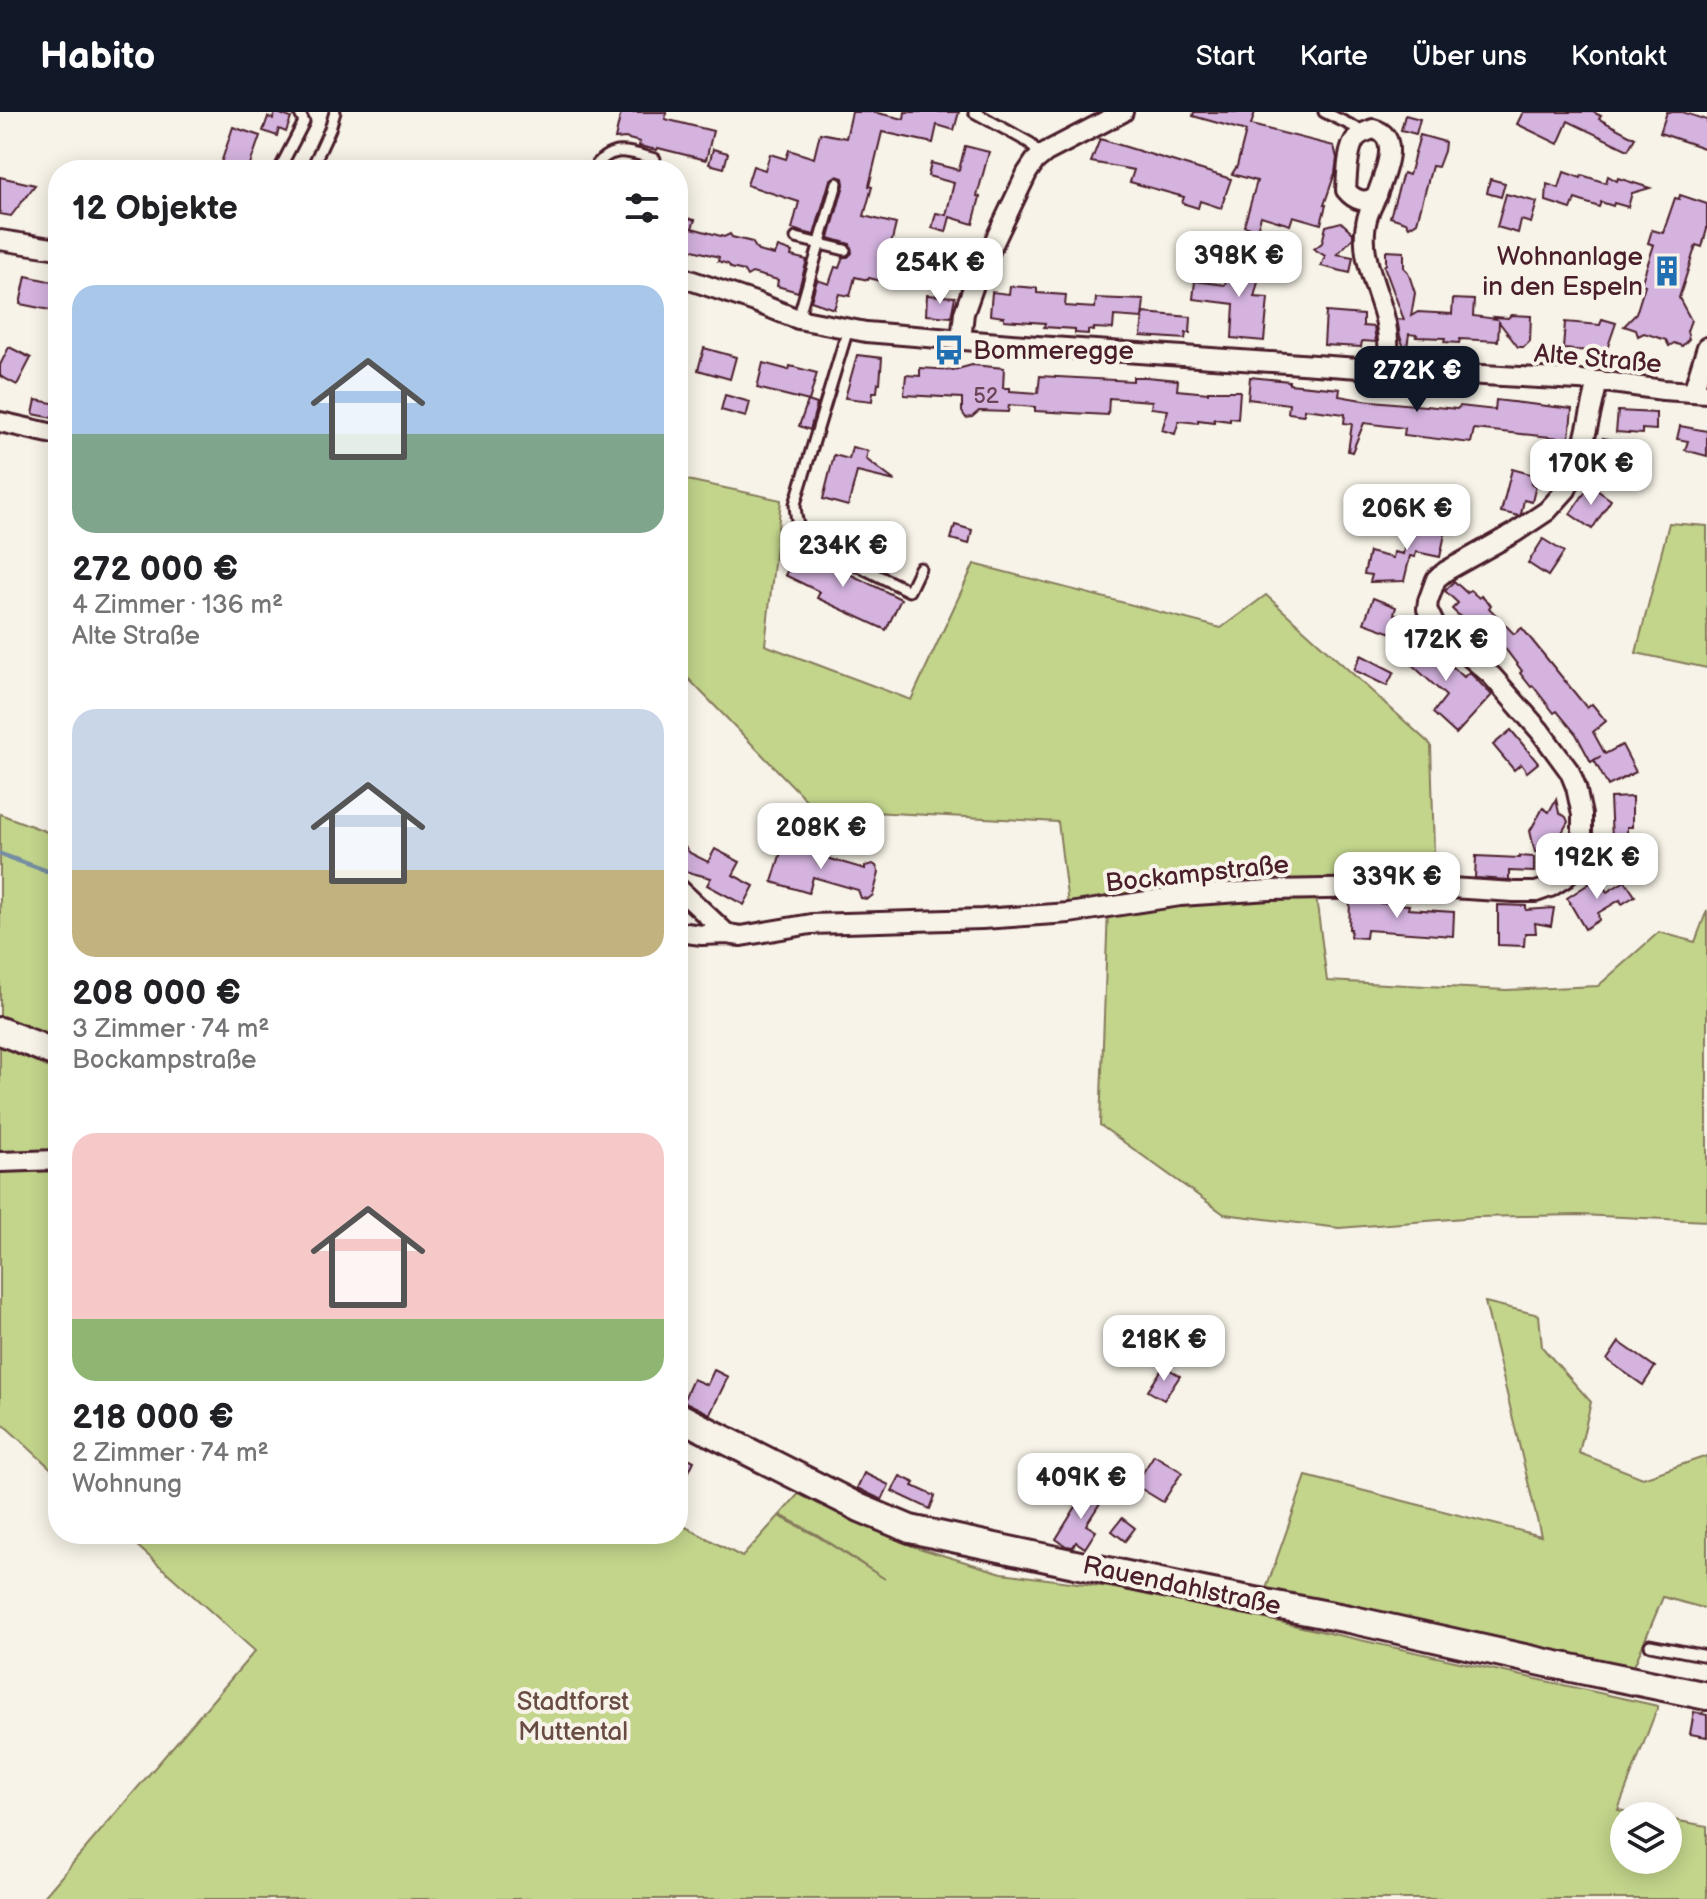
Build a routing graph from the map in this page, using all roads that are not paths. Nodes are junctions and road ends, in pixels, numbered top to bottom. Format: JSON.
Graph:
{"nodes":[{"id":1,"x":299,"y":112,"type":"edge"},
{"id":2,"x":335,"y":112,"type":"edge"},
{"id":3,"x":974,"y":112,"type":"edge"},
{"id":4,"x":1123,"y":112,"type":"edge"},
{"id":5,"x":1324,"y":112,"type":"edge"},
{"id":6,"x":1096,"y":120,"type":"edge"},
{"id":7,"x":1365,"y":132,"type":"junction"},
{"id":8,"x":1040,"y":156,"type":"junction"},
{"id":9,"x":655,"y":159,"type":"dead end"},
{"id":10,"x":284,"y":160,"type":"edge"},
{"id":11,"x":316,"y":160,"type":"edge"},
{"id":12,"x":602,"y":160,"type":"edge"},
{"id":13,"x":837,"y":183,"type":"dead end"},
{"id":14,"x":1377,"y":195,"type":"junction"},
{"id":15,"x":796,"y":238,"type":"dead end"},
{"id":16,"x":0,"y":240,"type":"edge"},
{"id":17,"x":819,"y":244,"type":"junction"},
{"id":18,"x":48,"y":247,"type":"edge"},
{"id":19,"x":845,"y":250,"type":"dead end"},
{"id":20,"x":688,"y":279,"type":"edge"},
{"id":21,"x":798,"y":319,"type":"junction"},
{"id":22,"x":848,"y":329,"type":"junction"},
{"id":23,"x":961,"y":340,"type":"junction"},
{"id":24,"x":1707,"y":347,"type":"edge"},
{"id":25,"x":1388,"y":370,"type":"junction"},
{"id":26,"x":1598,"y":381,"type":"junction"},
{"id":27,"x":1700,"y":392,"type":"edge"},
{"id":28,"x":0,"y":422,"type":"edge"},
{"id":29,"x":48,"y":433,"type":"edge"},
{"id":30,"x":920,"y":568,"type":"dead end"},
{"id":31,"x":688,"y":897,"type":"edge"},
{"id":32,"x":688,"y":933,"type":"edge"},
{"id":33,"x":727,"y":934,"type":"junction"},
{"id":34,"x":0,"y":1031,"type":"edge"},
{"id":35,"x":48,"y":1050,"type":"edge"},
{"id":36,"x":48,"y":1160,"type":"edge"},
{"id":37,"x":0,"y":1162,"type":"edge"},
{"id":38,"x":688,"y":1421,"type":"edge"},
{"id":39,"x":1650,"y":1645,"type":"dead end"},
{"id":40,"x":1707,"y":1656,"type":"edge"},
{"id":41,"x":1707,"y":1696,"type":"edge"}],
"edges":[{"from":1,"to":10,"type":"lane"},
{"from":2,"to":11,"type":"lane"},
{"from":3,"to":8,"type":"lane"},
{"from":4,"to":6,"type":"street"},
{"from":5,"to":7,"type":"lane"},
{"from":6,"to":8,"type":"street"},
{"from":7,"to":14,"type":"street"},
{"from":7,"to":14,"type":"street"},
{"from":8,"to":23,"type":"street"},
{"from":9,"to":12,"type":"lane"},
{"from":13,"to":17,"type":"lane"},
{"from":14,"to":25,"type":"street"},
{"from":15,"to":17,"type":"lane"},
{"from":16,"to":18,"type":"street"},
{"from":17,"to":19,"type":"lane"},
{"from":17,"to":21,"type":"lane"},
{"from":20,"to":21,"type":"street","name":"Alte Straße"},
{"from":21,"to":22,"type":"street","name":"Alte Straße"},
{"from":22,"to":23,"type":"street","name":"Alte Straße"},
{"from":22,"to":30,"type":"lane"},
{"from":23,"to":25,"type":"street","name":"Alte Straße"},
{"from":24,"to":27,"type":"street"},
{"from":25,"to":26,"type":"street","name":"Alte Straße"},
{"from":26,"to":27,"type":"street","name":"Alte Straße"},
{"from":26,"to":33,"type":"street","name":"Bockampstraße"},
{"from":28,"to":29,"type":"street"},
{"from":31,"to":33,"type":"street"},
{"from":32,"to":33,"type":"street","name":"Bockampstraße"},
{"from":34,"to":35,"type":"street"},
{"from":36,"to":37,"type":"street"},
{"from":38,"to":41,"type":"street","name":"Rauendahlstraße"},
{"from":39,"to":40,"type":"lane"}]}
